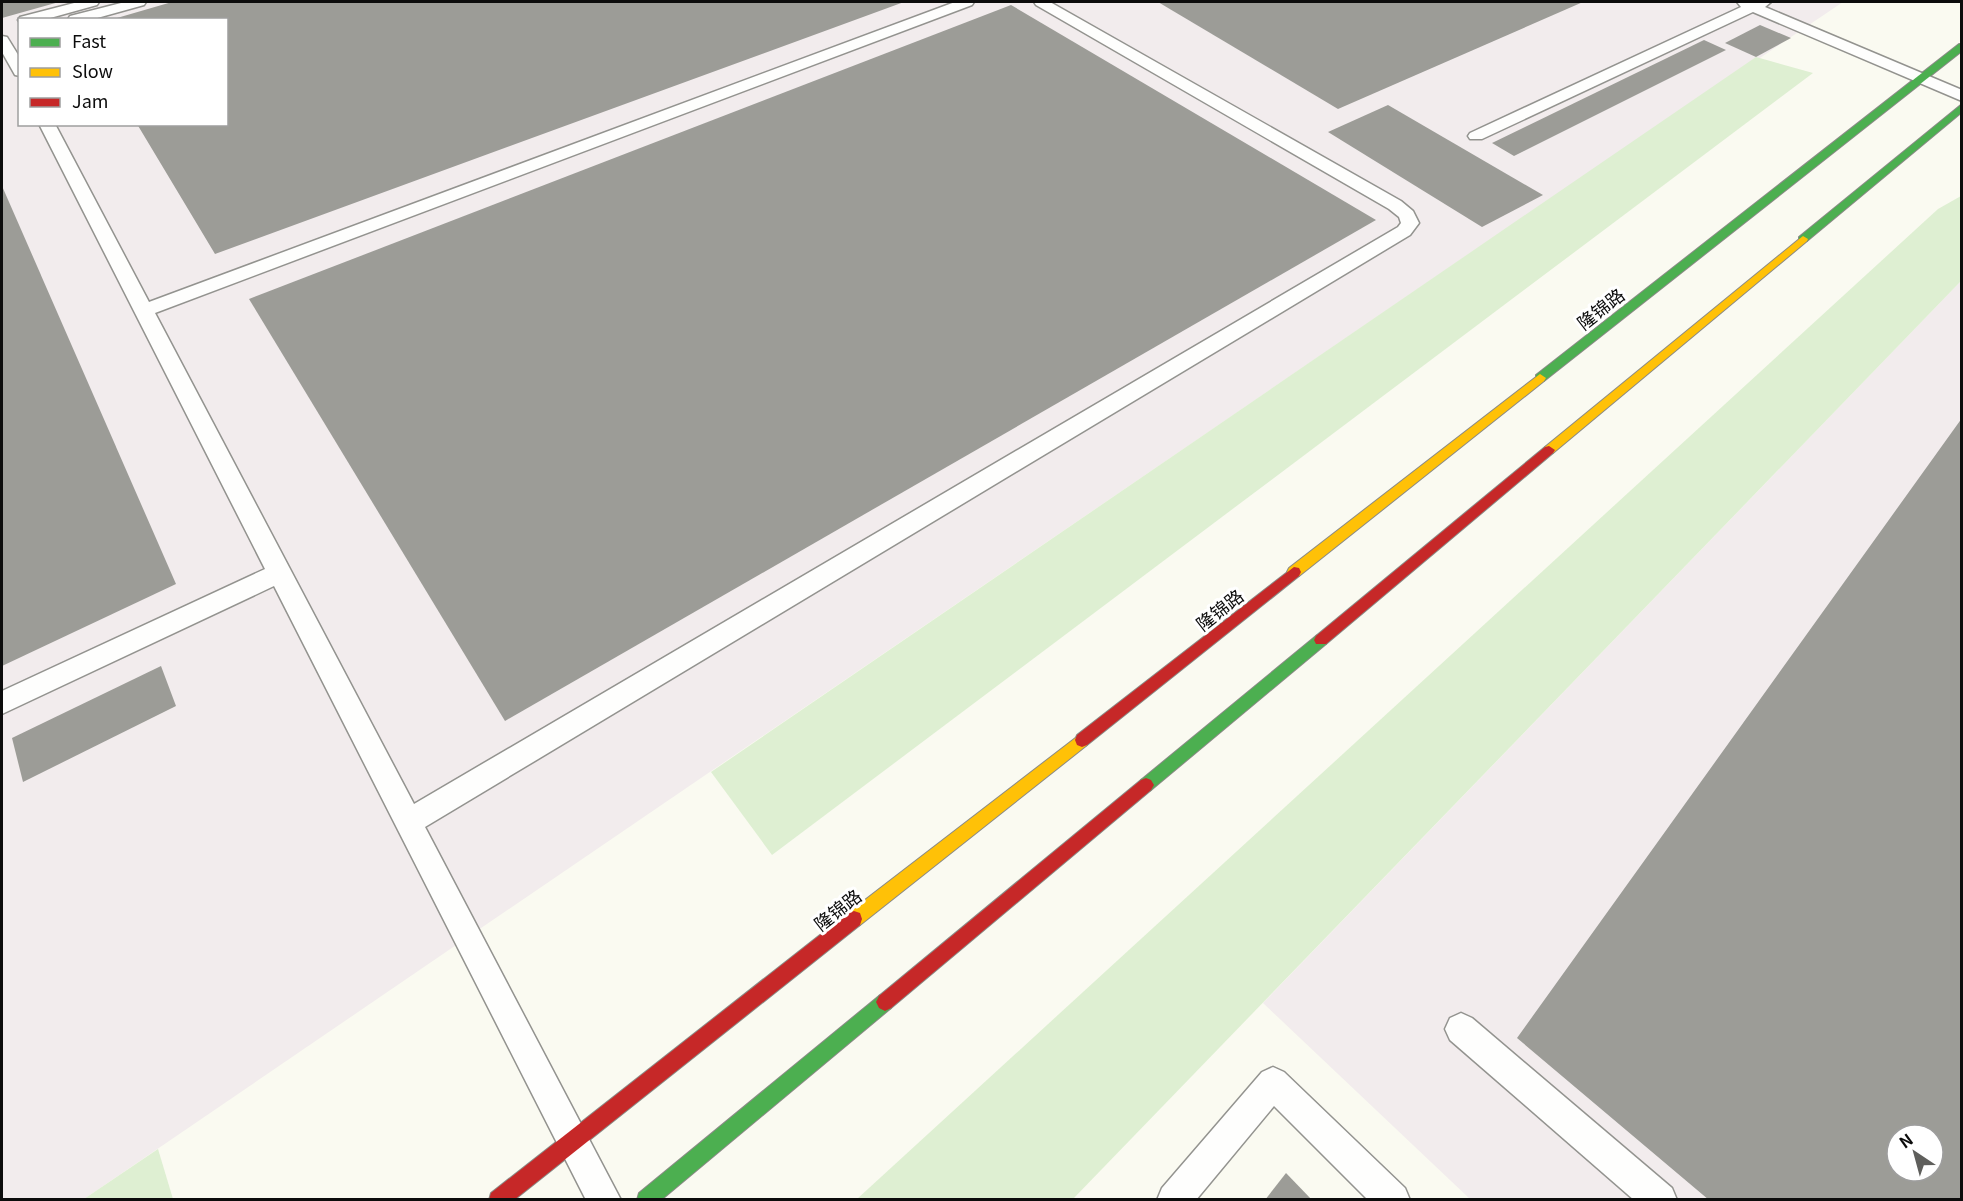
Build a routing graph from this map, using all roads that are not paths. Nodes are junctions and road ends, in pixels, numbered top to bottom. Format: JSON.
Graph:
{"nodes":[{"id":1,"x":92,"y":2,"type":"edge"},
{"id":2,"x":139,"y":2,"type":"edge"},
{"id":3,"x":966,"y":2,"type":"edge"},
{"id":4,"x":1041,"y":2,"type":"edge"},
{"id":5,"x":1752,"y":3,"type":"edge"},
{"id":6,"x":41,"y":18,"type":"edge"},
{"id":7,"x":81,"y":18,"type":"edge"},
{"id":8,"x":18,"y":26,"type":"edge"},
{"id":9,"x":2,"y":39,"type":"edge"},
{"id":10,"x":1962,"y":46,"type":"edge"},
{"id":11,"x":18,"y":68,"type":"edge"},
{"id":12,"x":1920,"y":79,"type":"junction"},
{"id":13,"x":1962,"y":96,"type":"edge"},
{"id":14,"x":1962,"y":107,"type":"edge"},
{"id":15,"x":48,"y":126,"type":"edge"},
{"id":16,"x":1476,"y":136,"type":"dead end"},
{"id":17,"x":143,"y":311,"type":"junction"},
{"id":18,"x":279,"y":573,"type":"junction"},
{"id":19,"x":2,"y":703,"type":"edge"},
{"id":20,"x":408,"y":822,"type":"junction"},
{"id":21,"x":1461,"y":1029,"type":"dead end"},
{"id":22,"x":573,"y":1140,"type":"junction"},
{"id":23,"x":498,"y":1200,"type":"edge"},
{"id":24,"x":604,"y":1200,"type":"edge"},
{"id":25,"x":646,"y":1200,"type":"edge"},
{"id":26,"x":1174,"y":1200,"type":"edge"},
{"id":27,"x":1393,"y":1200,"type":"edge"},
{"id":28,"x":1660,"y":1200,"type":"edge"}],
"edges":[{"from":1,"to":6,"type":"lane"},
{"from":2,"to":7,"type":"lane"},
{"from":3,"to":17,"type":"lane"},
{"from":4,"to":20,"type":"lane"},
{"from":5,"to":12,"type":"lane"},
{"from":5,"to":16,"type":"lane"},
{"from":8,"to":9,"type":"lane"},
{"from":9,"to":11,"type":"lane"},
{"from":10,"to":12,"type":"main road","name":"隆锦路"},
{"from":12,"to":13,"type":"lane"},
{"from":12,"to":22,"type":"main road","name":"隆锦路"},
{"from":14,"to":25,"type":"main road"},
{"from":15,"to":17,"type":"lane"},
{"from":17,"to":18,"type":"lane"},
{"from":18,"to":19,"type":"lane"},
{"from":18,"to":20,"type":"lane"},
{"from":20,"to":22,"type":"lane"},
{"from":21,"to":28,"type":"lane"},
{"from":22,"to":23,"type":"main road","name":"隆锦路"},
{"from":22,"to":24,"type":"lane"},
{"from":26,"to":27,"type":"lane"}]}
